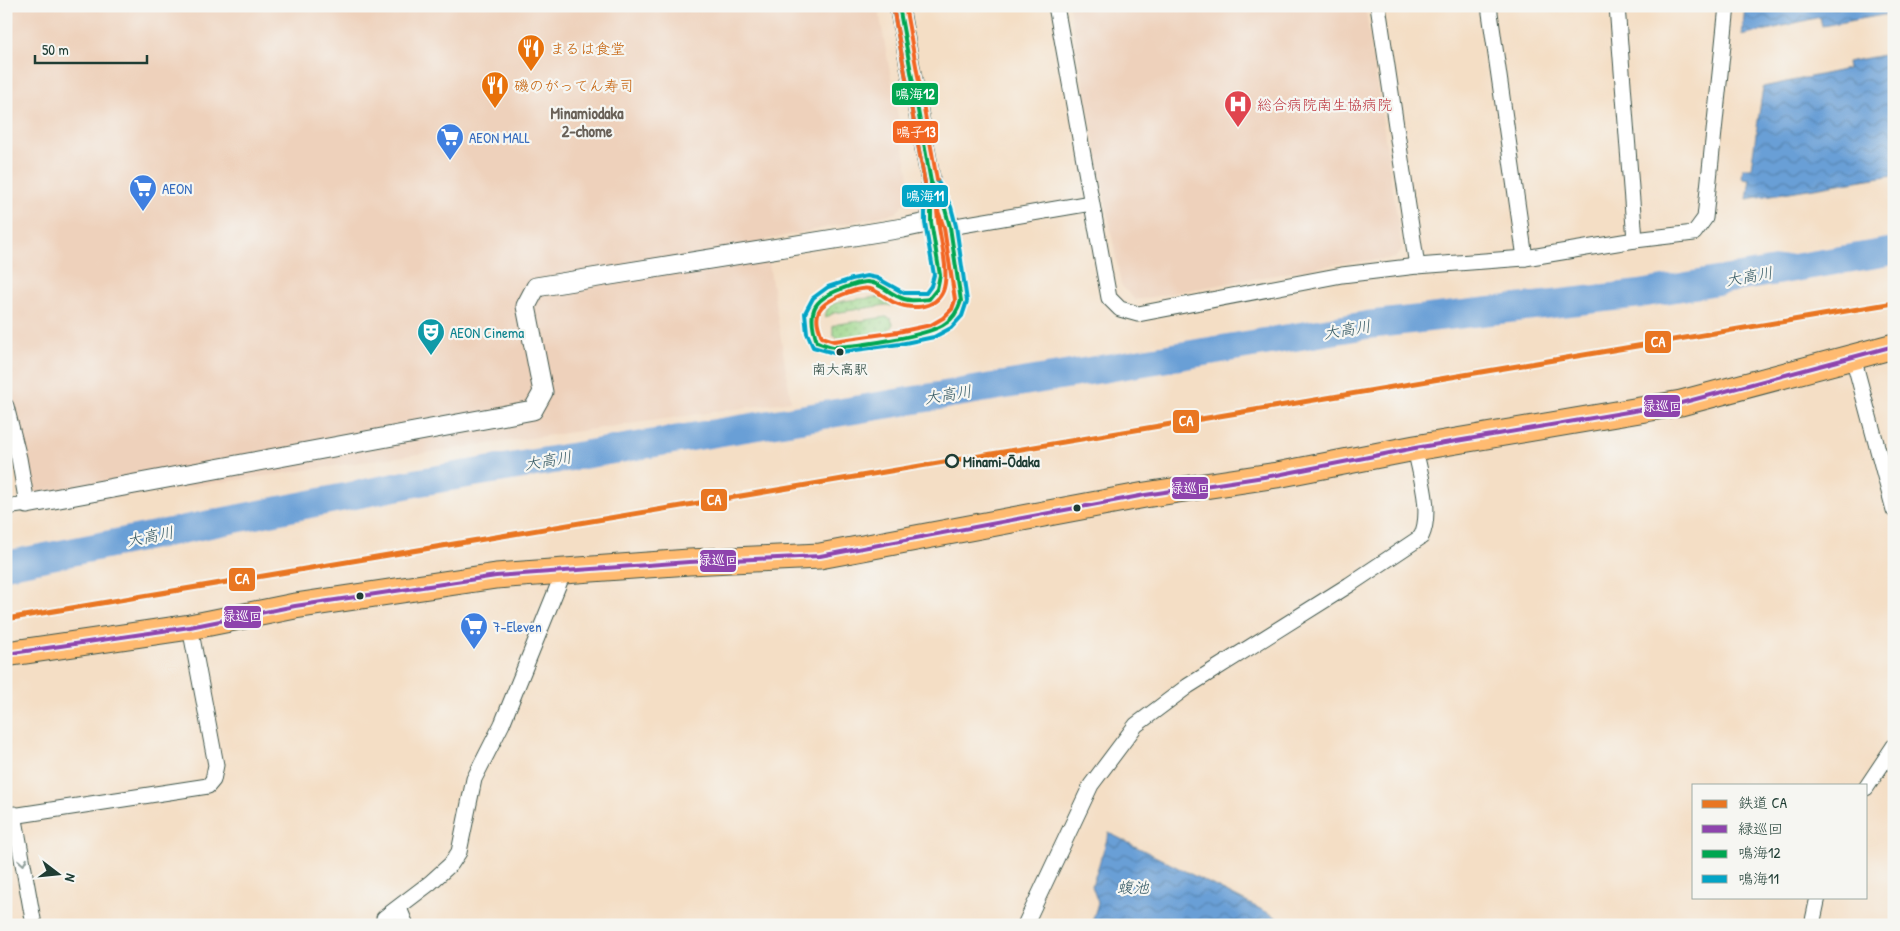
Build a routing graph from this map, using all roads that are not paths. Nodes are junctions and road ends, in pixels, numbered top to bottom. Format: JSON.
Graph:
{"nodes":[{"id":1,"x":899,"y":6,"type":"edge"},
{"id":2,"x":1056,"y":6,"type":"edge"},
{"id":3,"x":1378,"y":6,"type":"edge"},
{"id":4,"x":1488,"y":6,"type":"edge"},
{"id":5,"x":1617,"y":6,"type":"edge"},
{"id":6,"x":1727,"y":6,"type":"edge"},
{"id":7,"x":931,"y":182,"type":"junction"},
{"id":8,"x":1091,"y":203,"type":"junction"},
{"id":9,"x":1635,"y":240,"type":"junction"},
{"id":10,"x":1525,"y":258,"type":"junction"},
{"id":11,"x":1417,"y":266,"type":"junction"},
{"id":12,"x":1894,"y":346,"type":"edge"},
{"id":13,"x":1853,"y":357,"type":"junction"},
{"id":14,"x":6,"y":406,"type":"edge"},
{"id":15,"x":1415,"y":448,"type":"junction"},
{"id":16,"x":27,"y":504,"type":"junction"},
{"id":17,"x":6,"y":507,"type":"edge"},
{"id":18,"x":1894,"y":510,"type":"edge"},
{"id":19,"x":564,"y":571,"type":"junction"},
{"id":20,"x":190,"y":627,"type":"junction"},
{"id":21,"x":6,"y":654,"type":"edge"},
{"id":22,"x":1894,"y":746,"type":"edge"},
{"id":23,"x":1868,"y":785,"type":"edge"},
{"id":24,"x":10,"y":815,"type":"edge"},
{"id":25,"x":1818,"y":898,"type":"edge"},
{"id":26,"x":399,"y":908,"type":"junction"},
{"id":27,"x":384,"y":918,"type":"dead end"},
{"id":28,"x":34,"y":925,"type":"edge"},
{"id":29,"x":406,"y":925,"type":"edge"},
{"id":30,"x":1025,"y":925,"type":"edge"},
{"id":31,"x":1812,"y":925,"type":"edge"}],
"edges":[{"from":1,"to":7,"type":"street"},
{"from":2,"to":8,"type":"street"},
{"from":3,"to":11,"type":"street"},
{"from":4,"to":10,"type":"street"},
{"from":5,"to":9,"type":"street"},
{"from":6,"to":9,"type":"street"},
{"from":7,"to":8,"type":"street"},
{"from":7,"to":16,"type":"street"},
{"from":8,"to":11,"type":"street"},
{"from":9,"to":10,"type":"street"},
{"from":10,"to":11,"type":"street"},
{"from":12,"to":13,"type":"main road"},
{"from":13,"to":15,"type":"main road"},
{"from":13,"to":18,"type":"street"},
{"from":14,"to":16,"type":"street"},
{"from":15,"to":19,"type":"main road"},
{"from":15,"to":30,"type":"street"},
{"from":16,"to":17,"type":"street"},
{"from":19,"to":20,"type":"main road"},
{"from":19,"to":26,"type":"street"},
{"from":20,"to":21,"type":"main road"},
{"from":20,"to":24,"type":"street"},
{"from":22,"to":23,"type":"street"},
{"from":24,"to":28,"type":"street","one_way":true},
{"from":25,"to":31,"type":"street"},
{"from":26,"to":27,"type":"street"},
{"from":26,"to":29,"type":"street"}]}
